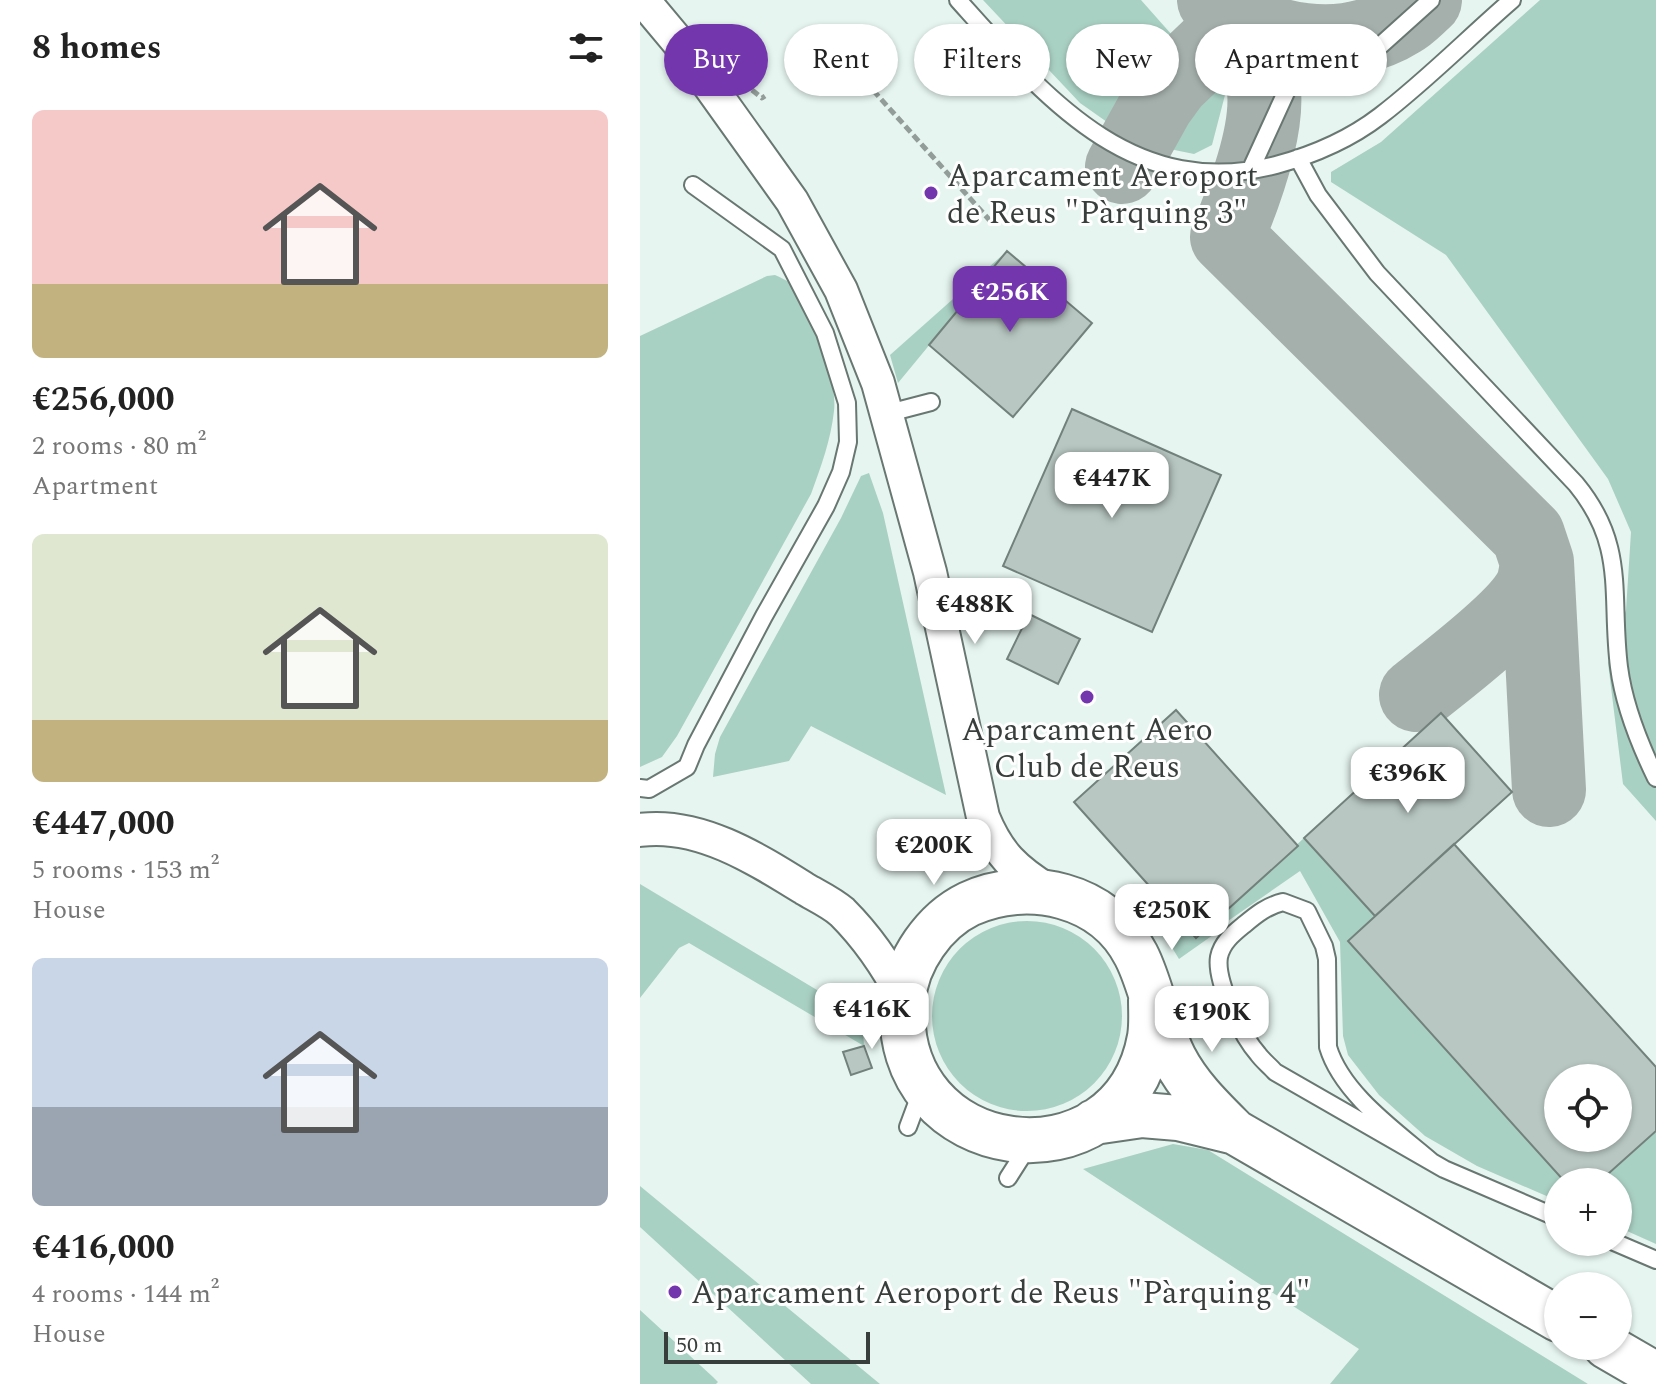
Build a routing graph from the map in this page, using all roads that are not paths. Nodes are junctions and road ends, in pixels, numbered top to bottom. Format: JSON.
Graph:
{"nodes":[{"id":1,"x":643,"y":0,"type":"edge"},
{"id":2,"x":958,"y":0,"type":"edge"},
{"id":3,"x":1431,"y":0,"type":"edge"},
{"id":4,"x":1512,"y":0,"type":"edge"},
{"id":5,"x":1298,"y":158,"type":"junction"},
{"id":6,"x":1250,"y":171,"type":"junction"},
{"id":7,"x":693,"y":185,"type":"dead end"},
{"id":8,"x":931,"y":402,"type":"dead end"},
{"id":9,"x":885,"y":414,"type":"junction"},
{"id":10,"x":1656,"y":778,"type":"edge"},
{"id":11,"x":640,"y":788,"type":"edge"},
{"id":12,"x":640,"y":830,"type":"edge"},
{"id":13,"x":1049,"y":891,"type":"junction"},
{"id":14,"x":903,"y":997,"type":"junction"},
{"id":15,"x":1151,"y":1000,"type":"junction"},
{"id":16,"x":923,"y":1087,"type":"junction"},
{"id":17,"x":1094,"y":1122,"type":"junction"},
{"id":18,"x":908,"y":1127,"type":"dead end"},
{"id":19,"x":1235,"y":1132,"type":"junction"},
{"id":20,"x":1032,"y":1141,"type":"junction"},
{"id":21,"x":1432,"y":1162,"type":"junction"},
{"id":22,"x":1008,"y":1178,"type":"dead end"},
{"id":23,"x":1544,"y":1212,"type":"edge"},
{"id":24,"x":1632,"y":1250,"type":"edge"},
{"id":25,"x":1656,"y":1260,"type":"edge"},
{"id":26,"x":1544,"y":1311,"type":"edge"},
{"id":27,"x":1630,"y":1360,"type":"edge"},
{"id":28,"x":1656,"y":1375,"type":"edge"}],
"edges":[{"from":1,"to":9,"type":"street"},
{"from":2,"to":6,"type":"lane"},
{"from":3,"to":6,"type":"lane"},
{"from":4,"to":5,"type":"lane"},
{"from":5,"to":6,"type":"lane"},
{"from":5,"to":10,"type":"lane"},
{"from":7,"to":11,"type":"lane"},
{"from":8,"to":9,"type":"lane"},
{"from":9,"to":13,"type":"street"},
{"from":12,"to":14,"type":"street"},
{"from":13,"to":14,"type":"main road"},
{"from":13,"to":15,"type":"main road"},
{"from":14,"to":16,"type":"main road"},
{"from":15,"to":17,"type":"main road"},
{"from":15,"to":19,"type":"main road"},
{"from":16,"to":18,"type":"lane"},
{"from":16,"to":20,"type":"main road"},
{"from":17,"to":19,"type":"main road"},
{"from":17,"to":20,"type":"main road"},
{"from":19,"to":26,"type":"main road"},
{"from":20,"to":22,"type":"lane"},
{"from":21,"to":21,"type":"lane"},
{"from":21,"to":23,"type":"lane"},
{"from":24,"to":25,"type":"lane"},
{"from":27,"to":28,"type":"main road"}]}
